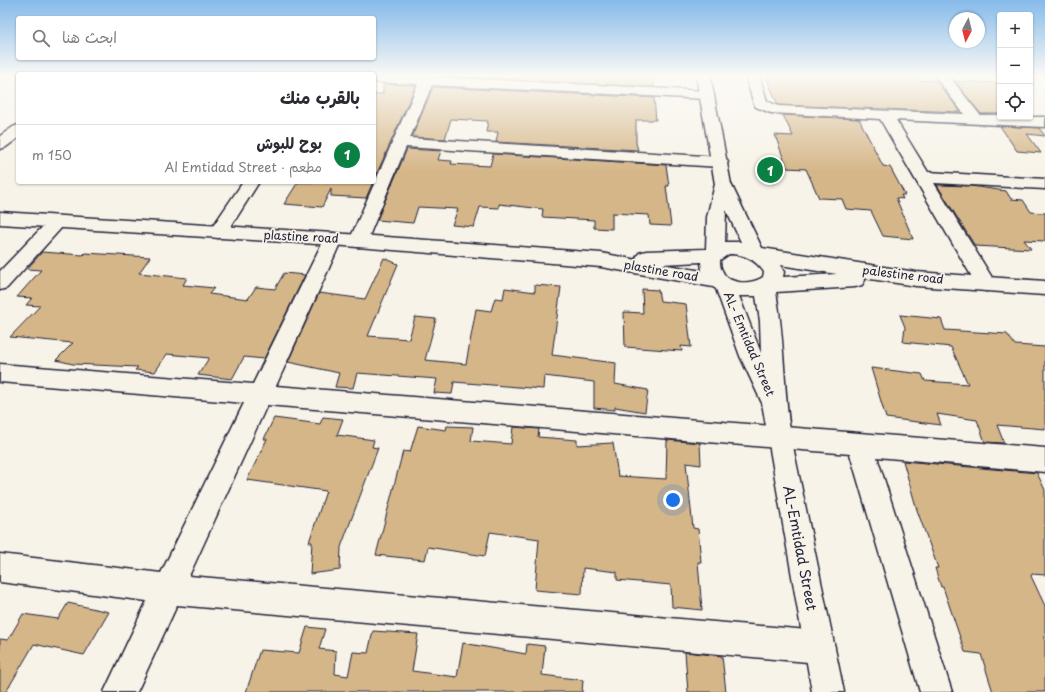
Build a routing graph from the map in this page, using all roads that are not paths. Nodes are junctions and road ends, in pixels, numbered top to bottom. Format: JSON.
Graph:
{"nodes":[{"id":1,"x":416,"y":107,"type":"edge"},
{"id":2,"x":709,"y":107,"type":"edge"},
{"id":3,"x":767,"y":107,"type":"edge"},
{"id":4,"x":966,"y":107,"type":"edge"},
{"id":5,"x":886,"y":116,"type":"junction"},
{"id":6,"x":976,"y":120,"type":"junction"},
{"id":7,"x":1045,"y":122,"type":"edge"},
{"id":8,"x":16,"y":132,"type":"edge"},
{"id":9,"x":401,"y":142,"type":"junction"},
{"id":10,"x":0,"y":144,"type":"edge"},
{"id":11,"x":720,"y":162,"type":"junction"},
{"id":12,"x":922,"y":177,"type":"junction"},
{"id":13,"x":249,"y":184,"type":"edge"},
{"id":14,"x":723,"y":184,"type":"junction"},
{"id":15,"x":1045,"y":184,"type":"edge"},
{"id":16,"x":0,"y":218,"type":"edge"},
{"id":17,"x":57,"y":222,"type":"junction"},
{"id":18,"x":218,"y":232,"type":"junction"},
{"id":19,"x":333,"y":239,"type":"junction"},
{"id":20,"x":358,"y":240,"type":"junction"},
{"id":21,"x":714,"y":254,"type":"junction"},
{"id":22,"x":758,"y":254,"type":"junction"},
{"id":23,"x":601,"y":260,"type":"junction"},
{"id":24,"x":916,"y":279,"type":"junction"},
{"id":25,"x":722,"y":282,"type":"junction"},
{"id":26,"x":0,"y":283,"type":"edge"},
{"id":27,"x":986,"y":284,"type":"junction"},
{"id":28,"x":767,"y":286,"type":"junction"},
{"id":29,"x":1045,"y":288,"type":"edge"},
{"id":30,"x":0,"y":373,"type":"edge"},
{"id":31,"x":260,"y":395,"type":"junction"},
{"id":32,"x":774,"y":404,"type":"junction"},
{"id":33,"x":779,"y":437,"type":"junction"},
{"id":34,"x":860,"y":444,"type":"junction"},
{"id":35,"x":1045,"y":460,"type":"edge"},
{"id":36,"x":0,"y":568,"type":"edge"},
{"id":37,"x":168,"y":589,"type":"junction"},
{"id":38,"x":819,"y":647,"type":"junction"},
{"id":39,"x":120,"y":692,"type":"edge"},
{"id":40,"x":828,"y":692,"type":"edge"},
{"id":41,"x":936,"y":692,"type":"edge"}],
"edges":[{"from":1,"to":9,"type":"street"},
{"from":2,"to":11,"type":"street"},
{"from":3,"to":5,"type":"street"},
{"from":4,"to":6,"type":"street"},
{"from":5,"to":6,"type":"street"},
{"from":5,"to":12,"type":"street"},
{"from":6,"to":7,"type":"street"},
{"from":8,"to":10,"type":"street"},
{"from":9,"to":11,"type":"street"},
{"from":9,"to":20,"type":"street"},
{"from":11,"to":14,"type":"street"},
{"from":12,"to":15,"type":"street"},
{"from":12,"to":27,"type":"street"},
{"from":13,"to":18,"type":"street"},
{"from":14,"to":21,"type":"street"},
{"from":14,"to":22,"type":"street"},
{"from":16,"to":17,"type":"street","name":"plastine road"},
{"from":17,"to":18,"type":"street","name":"plastine road"},
{"from":17,"to":26,"type":"street"},
{"from":18,"to":19,"type":"street","name":"plastine road"},
{"from":19,"to":20,"type":"street","name":"plastine road"},
{"from":19,"to":31,"type":"street"},
{"from":20,"to":23,"type":"street","name":"plastine road"},
{"from":21,"to":22,"type":"street"},
{"from":21,"to":23,"type":"street","name":"plastine road"},
{"from":21,"to":25,"type":"street"},
{"from":22,"to":24,"type":"street","name":"palestine road"},
{"from":22,"to":28,"type":"street"},
{"from":23,"to":25,"type":"street","name":"plastine road"},
{"from":24,"to":27,"type":"street","name":"palestine road"},
{"from":24,"to":28,"type":"street"},
{"from":25,"to":28,"type":"street"},
{"from":25,"to":32,"type":"street","name":"AL- Emtidad Street"},
{"from":27,"to":29,"type":"street","name":"palestine road"},
{"from":28,"to":32,"type":"street"},
{"from":30,"to":31,"type":"street"},
{"from":31,"to":33,"type":"street"},
{"from":31,"to":37,"type":"street"},
{"from":32,"to":33,"type":"street","name":"AL-Emtidad Street"},
{"from":33,"to":34,"type":"street"},
{"from":33,"to":38,"type":"street","name":"AL-Emtidad Street"},
{"from":34,"to":35,"type":"street"},
{"from":34,"to":41,"type":"street"},
{"from":36,"to":37,"type":"street"},
{"from":37,"to":38,"type":"street"},
{"from":37,"to":39,"type":"street"},
{"from":38,"to":40,"type":"street","name":"AL-Emtidad Street"}]}
